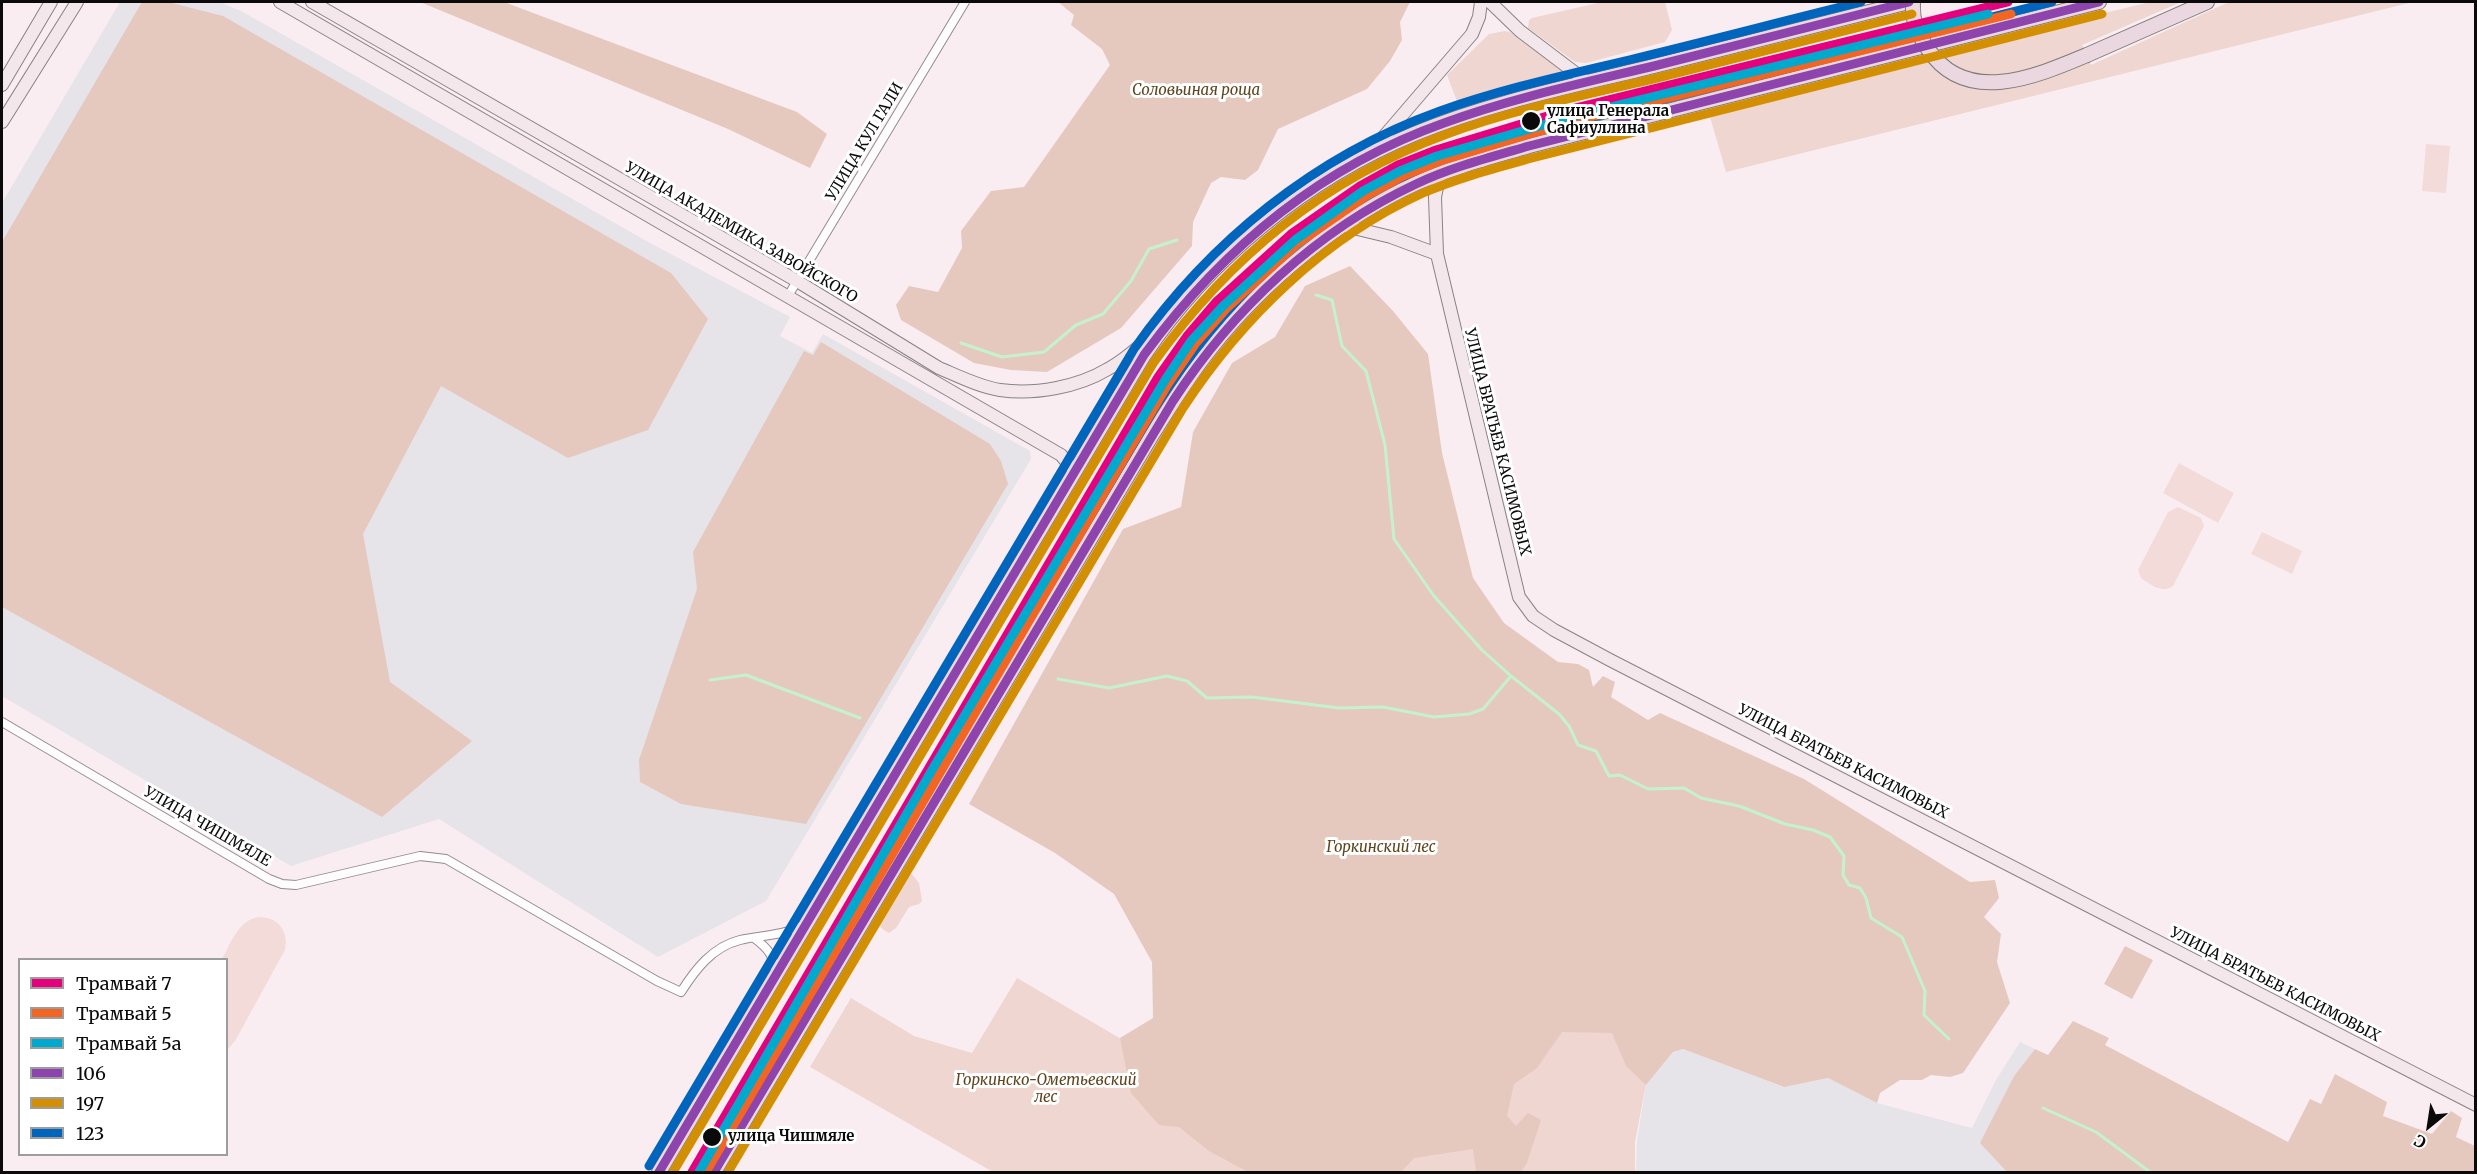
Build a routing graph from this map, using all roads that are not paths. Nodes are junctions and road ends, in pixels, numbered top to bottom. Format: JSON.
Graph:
{"nodes":[{"id":1,"x":51,"y":2,"type":"edge"},
{"id":2,"x":77,"y":2,"type":"edge"},
{"id":3,"x":280,"y":2,"type":"edge"},
{"id":4,"x":312,"y":2,"type":"edge"},
{"id":5,"x":964,"y":2,"type":"edge"},
{"id":6,"x":1482,"y":2,"type":"edge"},
{"id":7,"x":1490,"y":2,"type":"edge"},
{"id":8,"x":1911,"y":2,"type":"edge"},
{"id":9,"x":2099,"y":2,"type":"edge"},
{"id":10,"x":2207,"y":2,"type":"edge"},
{"id":11,"x":1586,"y":81,"type":"junction"},
{"id":12,"x":2,"y":85,"type":"edge"},
{"id":13,"x":2,"y":122,"type":"edge"},
{"id":14,"x":1366,"y":157,"type":"junction"},
{"id":15,"x":1440,"y":173,"type":"junction"},
{"id":16,"x":1345,"y":226,"type":"junction"},
{"id":17,"x":1437,"y":254,"type":"junction"},
{"id":18,"x":797,"y":281,"type":"junction"},
{"id":19,"x":788,"y":296,"type":"junction"},
{"id":20,"x":1164,"y":326,"type":"junction"},
{"id":21,"x":1075,"y":472,"type":"junction"},
{"id":22,"x":2,"y":722,"type":"edge"},
{"id":23,"x":806,"y":924,"type":"junction"},
{"id":24,"x":754,"y":938,"type":"junction"},
{"id":25,"x":775,"y":976,"type":"junction"},
{"id":26,"x":2475,"y":1105,"type":"edge"},
{"id":27,"x":659,"y":1173,"type":"edge"},
{"id":28,"x":714,"y":1173,"type":"edge"}],
"edges":[{"from":1,"to":12,"type":"street"},
{"from":2,"to":13,"type":"street"},
{"from":3,"to":19,"type":"street","name":"УЛИЦА АКАДЕМИКА ЗАВОЙСКОГО"},
{"from":4,"to":18,"type":"street","name":"УЛИЦА АКАДЕМИКА ЗАВОЙСКОГО"},
{"from":5,"to":18,"type":"street","name":"УЛИЦА КУЛ ГАЛИ"},
{"from":6,"to":14,"type":"street"},
{"from":7,"to":11,"type":"street"},
{"from":8,"to":10,"type":"main road","bridge":true},
{"from":8,"to":11,"type":"main road"},
{"from":9,"to":15,"type":"main road"},
{"from":11,"to":14,"type":"main road"},
{"from":14,"to":20,"type":"main road"},
{"from":15,"to":16,"type":"main road"},
{"from":15,"to":17,"type":"street","name":"УЛИЦА БРАТЬЕВ КАСИМОВЫХ"},
{"from":16,"to":17,"type":"street"},
{"from":16,"to":28,"type":"main road"},
{"from":17,"to":26,"type":"street","name":"УЛИЦА БРАТЬЕВ КАСИМОВЫХ"},
{"from":18,"to":19,"type":"street","name":"УЛИЦА КУЛ ГАЛИ"},
{"from":18,"to":20,"type":"street","name":"УЛИЦА АКАДЕМИКА ЗАВОЙСКОГО"},
{"from":19,"to":21,"type":"street","name":"УЛИЦА АКАДЕМИКА ЗАВОЙСКОГО"},
{"from":20,"to":21,"type":"main road"},
{"from":21,"to":23,"type":"main road"},
{"from":22,"to":24,"type":"street","name":"УЛИЦА ЧИШМЯЛЕ"},
{"from":23,"to":24,"type":"street","name":"УЛИЦА ЧИШМЯЛЕ"},
{"from":23,"to":25,"type":"main road"},
{"from":24,"to":25,"type":"street"},
{"from":25,"to":27,"type":"main road"}]}
